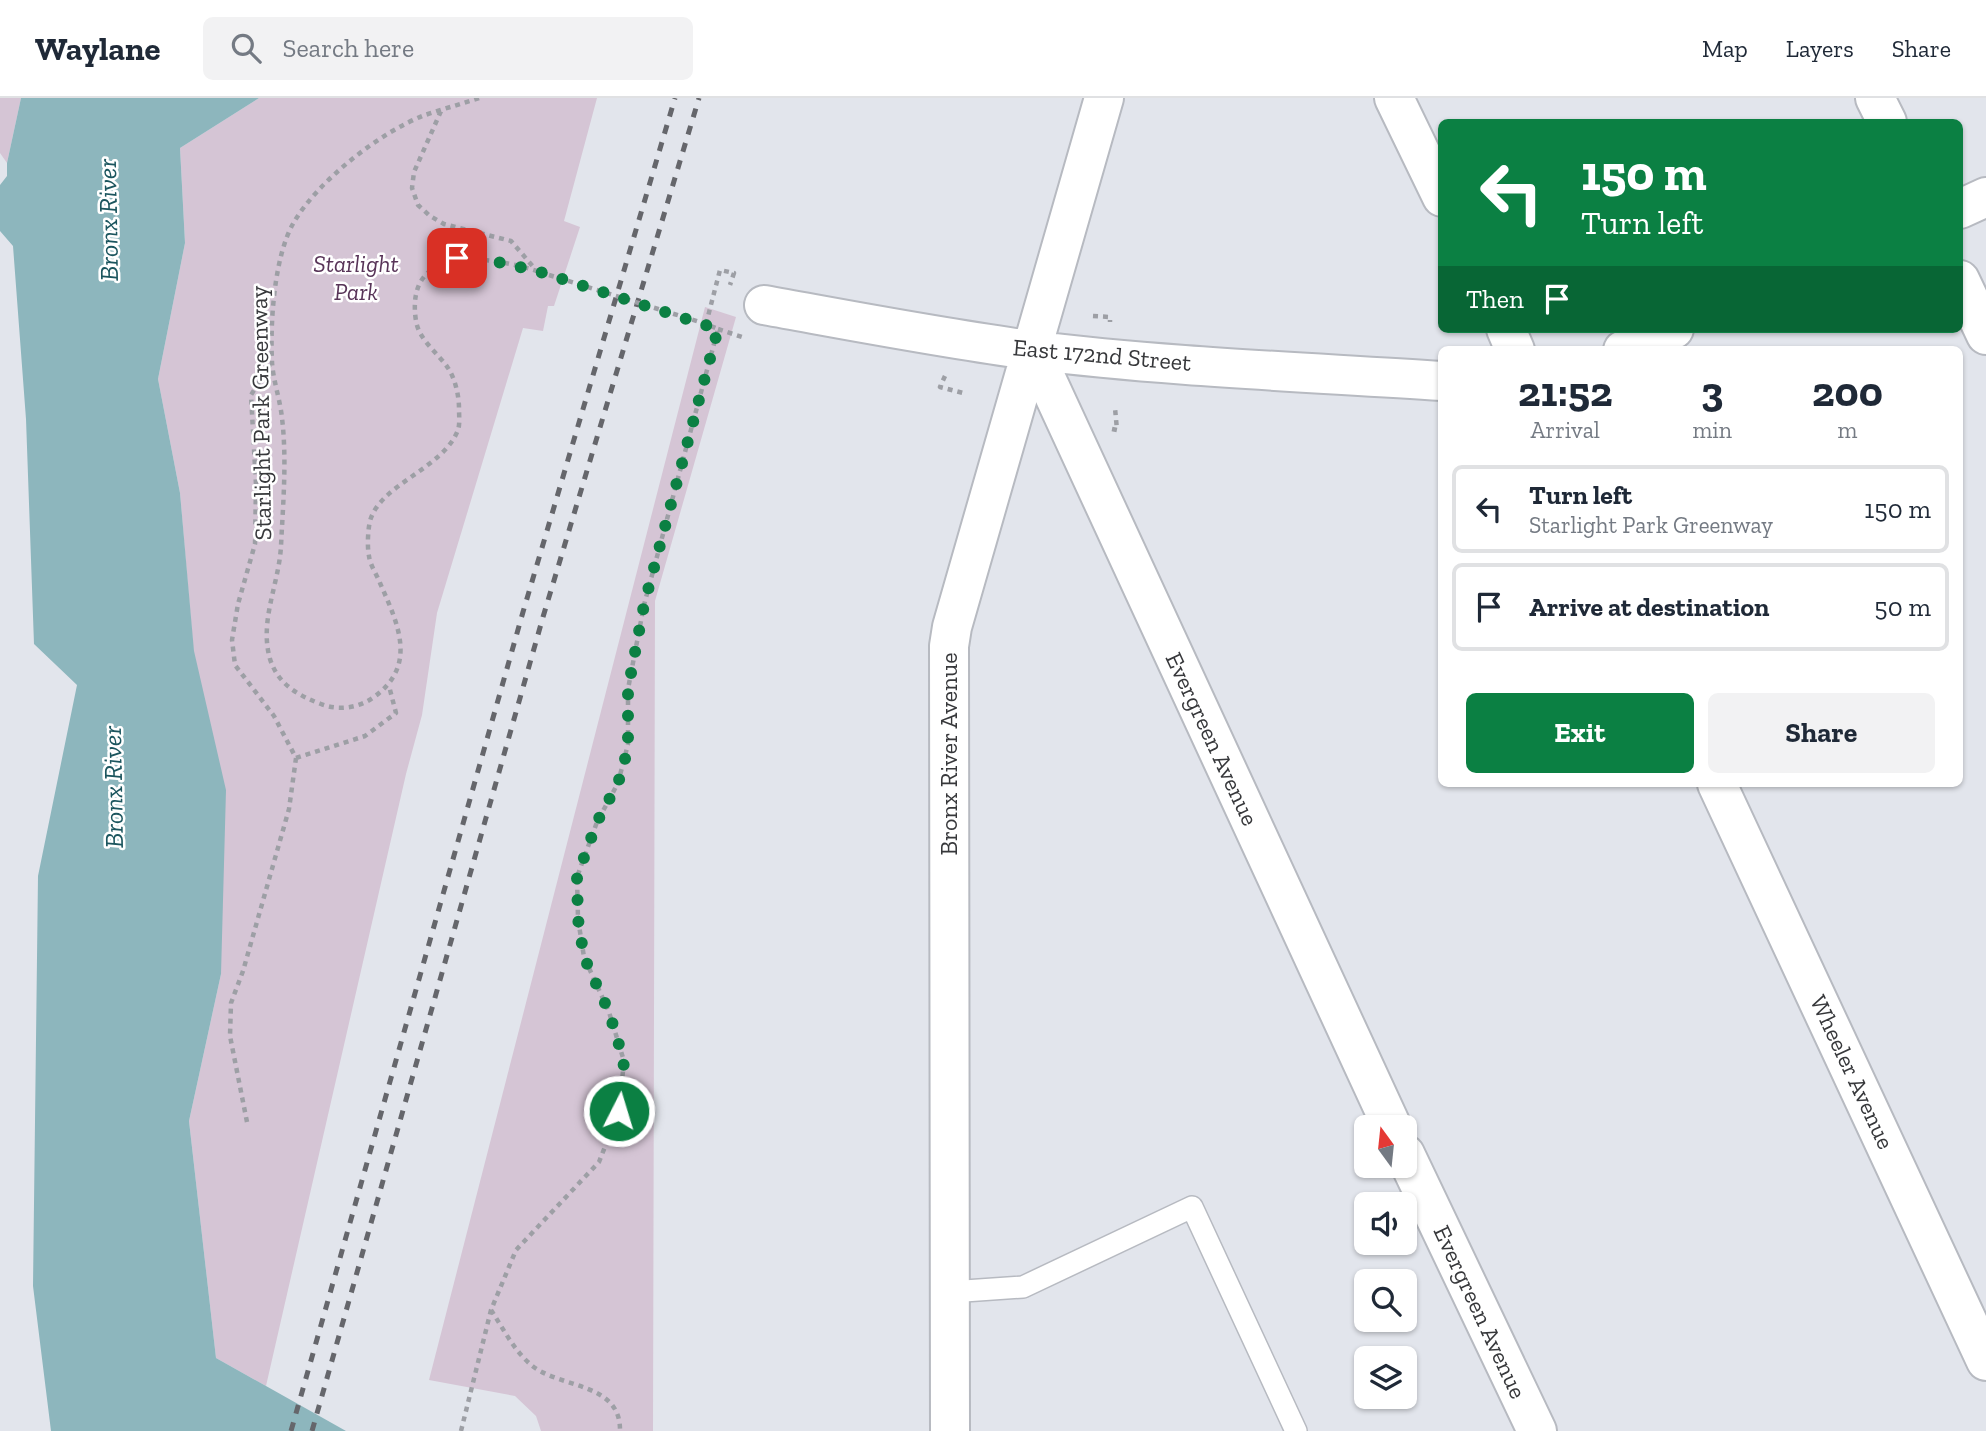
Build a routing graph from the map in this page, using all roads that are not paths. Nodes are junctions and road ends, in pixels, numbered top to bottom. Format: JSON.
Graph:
{"nodes":[{"id":1,"x":1104,"y":98,"type":"edge"},
{"id":2,"x":1395,"y":98,"type":"edge"},
{"id":3,"x":1875,"y":98,"type":"edge"},
{"id":4,"x":1885,"y":119,"type":"edge"},
{"id":5,"x":1438,"y":189,"type":"edge"},
{"id":6,"x":1986,"y":197,"type":"edge"},
{"id":7,"x":1963,"y":208,"type":"edge"},
{"id":8,"x":1963,"y":286,"type":"edge"},
{"id":9,"x":764,"y":305,"type":"dead end"},
{"id":10,"x":1664,"y":333,"type":"edge"},
{"id":11,"x":1986,"y":335,"type":"edge"},
{"id":12,"x":1633,"y":346,"type":"edge"},
{"id":13,"x":1032,"y":350,"type":"junction"},
{"id":14,"x":1438,"y":382,"type":"edge"},
{"id":15,"x":1718,"y":787,"type":"edge"},
{"id":16,"x":1386,"y":1115,"type":"edge"},
{"id":17,"x":1416,"y":1178,"type":"edge"},
{"id":18,"x":950,"y":1292,"type":"junction"},
{"id":19,"x":1986,"y":1361,"type":"edge"},
{"id":20,"x":950,"y":1431,"type":"edge"},
{"id":21,"x":1296,"y":1431,"type":"edge"},
{"id":22,"x":1536,"y":1431,"type":"edge"}],
"edges":[{"from":1,"to":13,"type":"street","name":"Bronx River Avenue"},
{"from":2,"to":5,"type":"street"},
{"from":3,"to":4,"type":"street"},
{"from":6,"to":7,"type":"street"},
{"from":8,"to":11,"type":"street"},
{"from":9,"to":13,"type":"street","name":"East 172nd Street"},
{"from":10,"to":12,"type":"street"},
{"from":13,"to":14,"type":"street","name":"East 172nd Street"},
{"from":13,"to":16,"type":"street","name":"Evergreen Avenue"},
{"from":13,"to":18,"type":"street","name":"Bronx River Avenue"},
{"from":15,"to":19,"type":"street","name":"Wheeler Avenue"},
{"from":17,"to":22,"type":"street","name":"Evergreen Avenue"},
{"from":18,"to":20,"type":"street","name":"Bronx River Avenue"},
{"from":18,"to":21,"type":"lane"}]}
